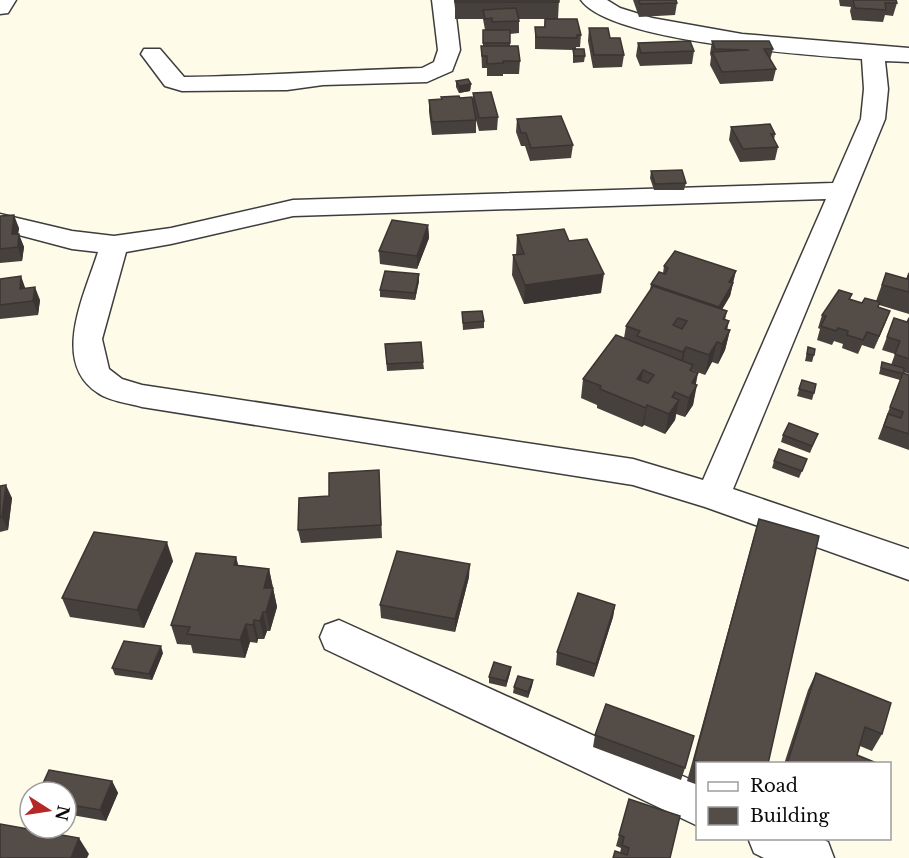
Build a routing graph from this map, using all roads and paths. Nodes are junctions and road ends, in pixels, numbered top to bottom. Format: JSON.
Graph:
{"nodes":[{"id":1,"x":4,"y":0,"type":"edge"},
{"id":2,"x":443,"y":0,"type":"edge"},
{"id":3,"x":592,"y":0,"type":"edge"},
{"id":4,"x":0,"y":8,"type":"edge"},
{"id":5,"x":152,"y":54,"type":"dead end"},
{"id":6,"x":873,"y":54,"type":"junction"},
{"id":7,"x":909,"y":56,"type":"edge"},
{"id":8,"x":841,"y":191,"type":"junction"},
{"id":9,"x":0,"y":222,"type":"edge"},
{"id":10,"x":114,"y":245,"type":"junction"},
{"id":11,"x":713,"y":496,"type":"junction"},
{"id":12,"x":909,"y":565,"type":"edge"},
{"id":13,"x":339,"y":637,"type":"dead end"},
{"id":14,"x":696,"y":804,"type":"edge"},
{"id":15,"x":774,"y":840,"type":"edge"},
{"id":16,"x":812,"y":858,"type":"edge"}],
"edges":[{"from":1,"to":4,"type":"street"},
{"from":2,"to":5,"type":"street"},
{"from":3,"to":6,"type":"street"},
{"from":6,"to":7,"type":"street"},
{"from":6,"to":8,"type":"street"},
{"from":8,"to":10,"type":"street"},
{"from":8,"to":11,"type":"street"},
{"from":9,"to":10,"type":"street"},
{"from":10,"to":11,"type":"street"},
{"from":11,"to":12,"type":"street"},
{"from":13,"to":14,"type":"street"},
{"from":15,"to":16,"type":"street"}]}
